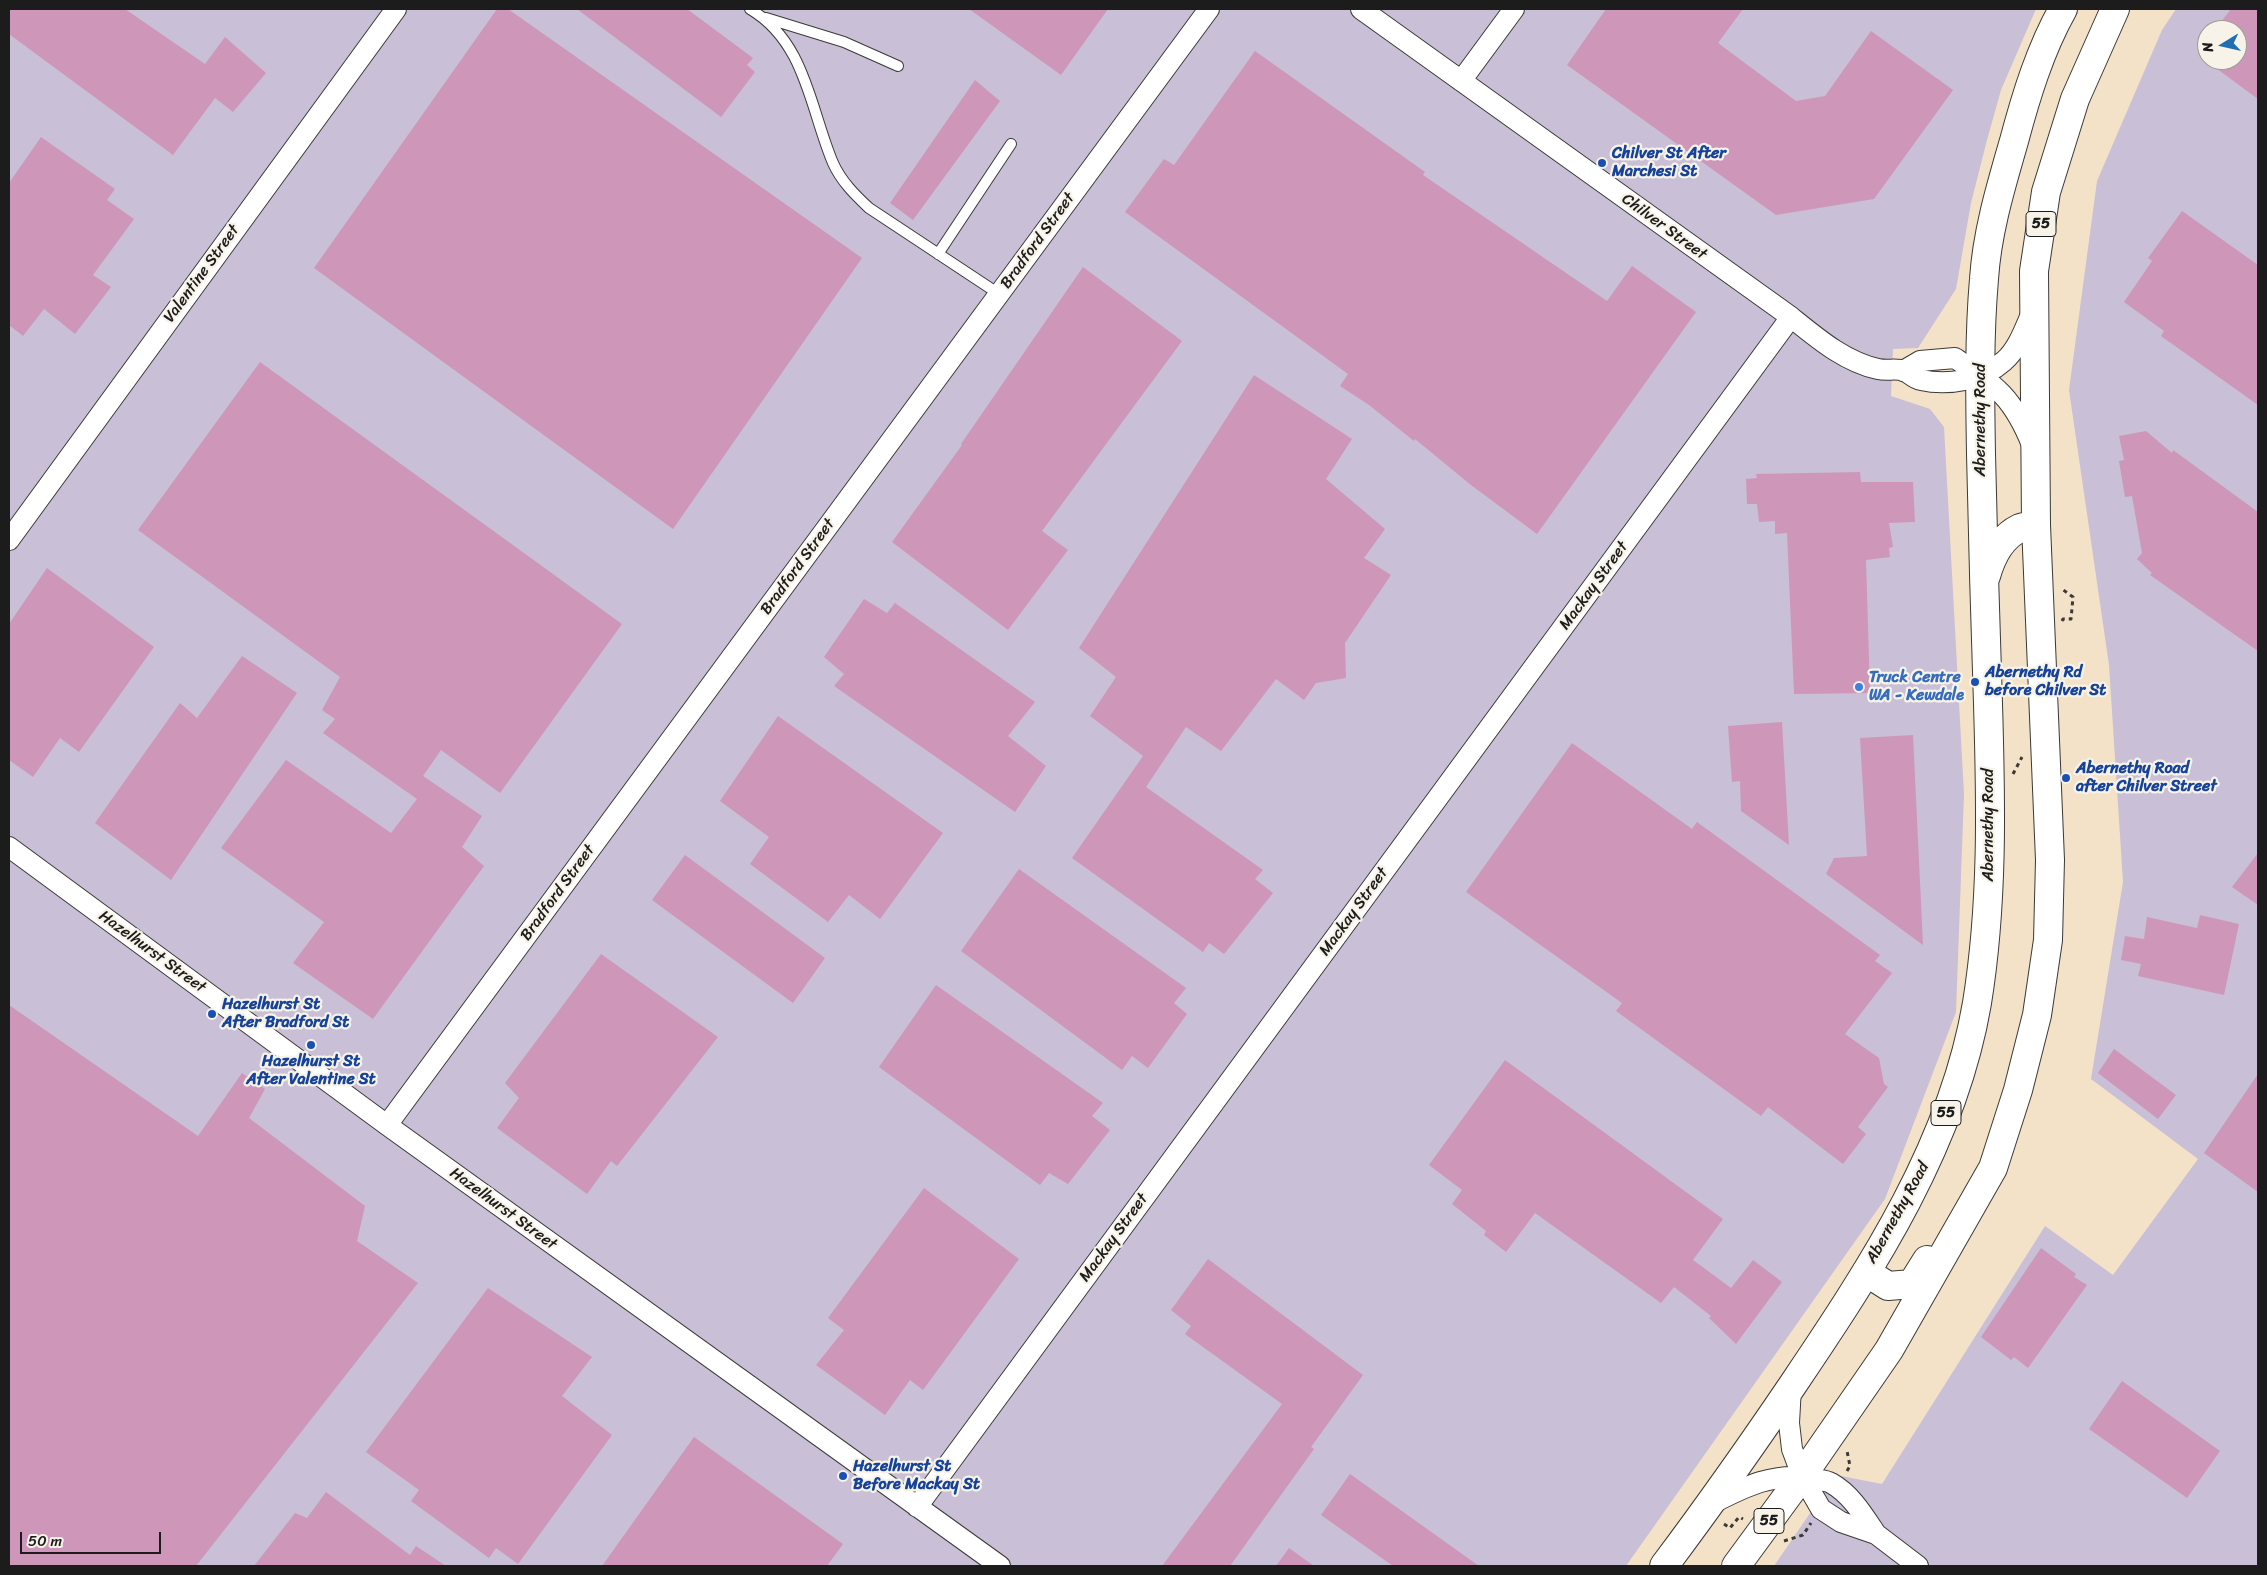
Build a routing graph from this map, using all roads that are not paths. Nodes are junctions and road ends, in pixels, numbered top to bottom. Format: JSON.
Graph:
{"nodes":[{"id":1,"x":396,"y":9,"type":"edge"},
{"id":2,"x":750,"y":9,"type":"edge"},
{"id":3,"x":1209,"y":9,"type":"edge"},
{"id":4,"x":1361,"y":9,"type":"edge"},
{"id":5,"x":1514,"y":9,"type":"edge"},
{"id":6,"x":2063,"y":9,"type":"edge"},
{"id":7,"x":2115,"y":9,"type":"edge"},
{"id":8,"x":766,"y":18,"type":"junction"},
{"id":9,"x":898,"y":66,"type":"dead end"},
{"id":10,"x":1462,"y":82,"type":"junction"},
{"id":11,"x":1011,"y":144,"type":"dead end"},
{"id":12,"x":938,"y":254,"type":"junction"},
{"id":13,"x":999,"y":294,"type":"junction"},
{"id":14,"x":2033,"y":310,"type":"junction"},
{"id":15,"x":1791,"y":318,"type":"junction"},
{"id":16,"x":1980,"y":376,"type":"junction"},
{"id":17,"x":2035,"y":452,"type":"junction"},
{"id":18,"x":2036,"y":524,"type":"junction"},
{"id":19,"x":9,"y":540,"type":"edge"},
{"id":20,"x":1984,"y":582,"type":"junction"},
{"id":21,"x":9,"y":847,"type":"edge"},
{"id":22,"x":388,"y":1125,"type":"junction"},
{"id":23,"x":1952,"y":1238,"type":"junction"},
{"id":24,"x":1866,"y":1272,"type":"junction"},
{"id":25,"x":1791,"y":1387,"type":"junction"},
{"id":26,"x":1802,"y":1476,"type":"junction"},
{"id":27,"x":917,"y":1507,"type":"junction"},
{"id":28,"x":1709,"y":1508,"type":"junction"},
{"id":29,"x":1876,"y":1534,"type":"junction"},
{"id":30,"x":1000,"y":1566,"type":"edge"},
{"id":31,"x":1664,"y":1566,"type":"edge"},
{"id":32,"x":1736,"y":1566,"type":"edge"},
{"id":33,"x":1918,"y":1566,"type":"edge"}],
"edges":[{"from":1,"to":19,"type":"street","name":"Valentine Street"},
{"from":2,"to":8,"type":"lane"},
{"from":3,"to":13,"type":"street","name":"Bradford Street"},
{"from":4,"to":10,"type":"street","name":"Chilver Street"},
{"from":5,"to":10,"type":"street"},
{"from":6,"to":16,"type":"main road","name":"Abernethy Road","number":"55"},
{"from":7,"to":14,"type":"main road","number":"55"},
{"from":8,"to":9,"type":"lane"},
{"from":8,"to":12,"type":"lane"},
{"from":10,"to":15,"type":"street","name":"Chilver Street"},
{"from":11,"to":12,"type":"lane"},
{"from":12,"to":13,"type":"lane"},
{"from":13,"to":22,"type":"street","name":"Bradford Street"},
{"from":14,"to":16,"type":"street"},
{"from":14,"to":17,"type":"main road","number":"55"},
{"from":15,"to":16,"type":"street","name":"Chilver Street"},
{"from":15,"to":27,"type":"street","name":"Mackay Street"},
{"from":16,"to":17,"type":"street","name":"Chilver Street"},
{"from":16,"to":20,"type":"main road","name":"Abernethy Road","number":"55"},
{"from":17,"to":18,"type":"main road","number":"55"},
{"from":18,"to":20,"type":"main road"},
{"from":18,"to":23,"type":"main road","number":"55"},
{"from":20,"to":24,"type":"main road","name":"Abernethy Road","number":"55"},
{"from":21,"to":22,"type":"street","name":"Hazelhurst Street"},
{"from":22,"to":27,"type":"street","name":"Hazelhurst Street"},
{"from":23,"to":24,"type":"main road"},
{"from":23,"to":26,"type":"main road","number":"55"},
{"from":24,"to":25,"type":"main road","name":"Abernethy Road","number":"55"},
{"from":25,"to":26,"type":"street"},
{"from":25,"to":28,"type":"main road","name":"Abernethy Road","number":"55"},
{"from":26,"to":28,"type":"street"},
{"from":26,"to":29,"type":"street"},
{"from":26,"to":29,"type":"street"},
{"from":26,"to":32,"type":"main road","number":"55"},
{"from":27,"to":30,"type":"street","name":"Hazelhurst Street"},
{"from":28,"to":31,"type":"main road","name":"Abernethy Road","number":"55"},
{"from":29,"to":33,"type":"street"}]}
